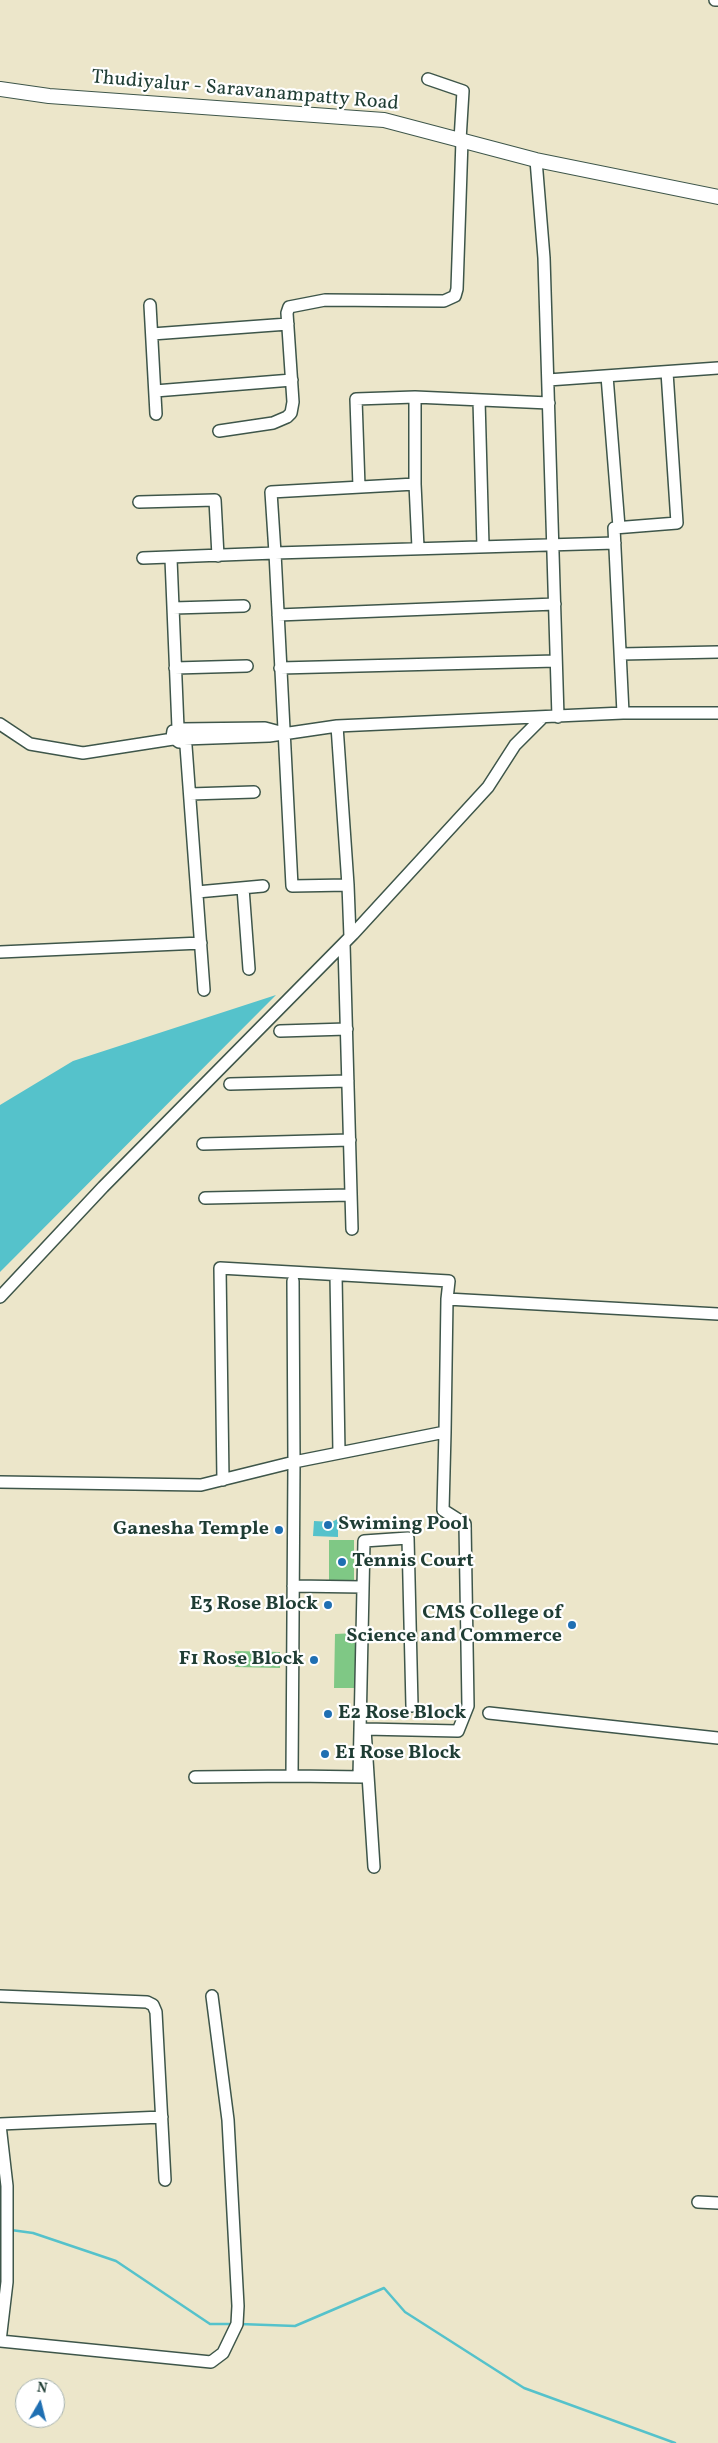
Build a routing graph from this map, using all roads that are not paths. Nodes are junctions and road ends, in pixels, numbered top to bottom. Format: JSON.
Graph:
{"nodes":[{"id":1,"x":428,"y":79,"type":"dead end"},
{"id":2,"x":0,"y":89,"type":"edge"},
{"id":3,"x":461,"y":140,"type":"junction"},
{"id":4,"x":536,"y":160,"type":"junction"},
{"id":5,"x":718,"y":197,"type":"edge"},
{"id":6,"x":150,"y":305,"type":"dead end"},
{"id":7,"x":288,"y":324,"type":"junction"},
{"id":8,"x":152,"y":334,"type":"junction"},
{"id":9,"x":718,"y":368,"type":"edge"},
{"id":10,"x":667,"y":372,"type":"junction"},
{"id":11,"x":607,"y":376,"type":"junction"},
{"id":12,"x":292,"y":380,"type":"junction"},
{"id":13,"x":548,"y":380,"type":"junction"},
{"id":14,"x":155,"y":390,"type":"junction"},
{"id":15,"x":414,"y":397,"type":"junction"},
{"id":16,"x":479,"y":400,"type":"junction"},
{"id":17,"x":548,"y":402,"type":"junction"},
{"id":18,"x":156,"y":414,"type":"dead end"},
{"id":19,"x":219,"y":431,"type":"dead end"},
{"id":20,"x":415,"y":484,"type":"junction"},
{"id":21,"x":359,"y":487,"type":"junction"},
{"id":22,"x":140,"y":502,"type":"dead end"},
{"id":23,"x":619,"y":527,"type":"junction"},
{"id":24,"x":553,"y":543,"type":"junction"},
{"id":25,"x":615,"y":543,"type":"junction"},
{"id":26,"x":482,"y":546,"type":"junction"},
{"id":27,"x":418,"y":548,"type":"junction"},
{"id":28,"x":275,"y":553,"type":"junction"},
{"id":29,"x":218,"y":556,"type":"junction"},
{"id":30,"x":143,"y":558,"type":"dead end"},
{"id":31,"x":171,"y":558,"type":"junction"},
{"id":32,"x":555,"y":604,"type":"junction"},
{"id":33,"x":244,"y":606,"type":"dead end"},
{"id":34,"x":173,"y":608,"type":"junction"},
{"id":35,"x":278,"y":615,"type":"junction"},
{"id":36,"x":718,"y":652,"type":"edge"},
{"id":37,"x":620,"y":654,"type":"junction"},
{"id":38,"x":556,"y":661,"type":"junction"},
{"id":39,"x":247,"y":666,"type":"dead end"},
{"id":40,"x":176,"y":668,"type":"junction"},
{"id":41,"x":280,"y":668,"type":"junction"},
{"id":42,"x":623,"y":713,"type":"junction"},
{"id":43,"x":718,"y":713,"type":"edge"},
{"id":44,"x":543,"y":717,"type":"junction"},
{"id":45,"x":558,"y":717,"type":"junction"},
{"id":46,"x":0,"y":724,"type":"edge"},
{"id":47,"x":337,"y":726,"type":"junction"},
{"id":48,"x":285,"y":733,"type":"junction"},
{"id":49,"x":180,"y":735,"type":"junction"},
{"id":50,"x":254,"y":792,"type":"dead end"},
{"id":51,"x":190,"y":794,"type":"junction"},
{"id":52,"x":264,"y":886,"type":"dead end"},
{"id":53,"x":348,"y":886,"type":"junction"},
{"id":54,"x":243,"y":888,"type":"junction"},
{"id":55,"x":197,"y":892,"type":"junction"},
{"id":56,"x":347,"y":940,"type":"junction"},
{"id":57,"x":201,"y":943,"type":"junction"},
{"id":58,"x":0,"y":952,"type":"edge"},
{"id":59,"x":249,"y":969,"type":"dead end"},
{"id":60,"x":204,"y":990,"type":"dead end"},
{"id":61,"x":347,"y":1029,"type":"junction"},
{"id":62,"x":280,"y":1031,"type":"dead end"},
{"id":63,"x":348,"y":1081,"type":"junction"},
{"id":64,"x":230,"y":1084,"type":"dead end"},
{"id":65,"x":350,"y":1140,"type":"junction"},
{"id":66,"x":203,"y":1144,"type":"dead end"},
{"id":67,"x":351,"y":1195,"type":"junction"},
{"id":68,"x":205,"y":1198,"type":"dead end"},
{"id":69,"x":352,"y":1229,"type":"dead end"},
{"id":70,"x":336,"y":1275,"type":"junction"},
{"id":71,"x":293,"y":1281,"type":"dead end"},
{"id":72,"x":0,"y":1297,"type":"edge"},
{"id":73,"x":448,"y":1299,"type":"junction"},
{"id":74,"x":718,"y":1314,"type":"edge"},
{"id":75,"x":445,"y":1432,"type":"junction"},
{"id":76,"x":339,"y":1453,"type":"junction"},
{"id":77,"x":294,"y":1462,"type":"junction"},
{"id":78,"x":223,"y":1480,"type":"junction"},
{"id":79,"x":0,"y":1482,"type":"edge"},
{"id":80,"x":293,"y":1586,"type":"junction"},
{"id":81,"x":363,"y":1587,"type":"junction"},
{"id":82,"x":412,"y":1706,"type":"dead end"},
{"id":83,"x":489,"y":1714,"type":"dead end"},
{"id":84,"x":718,"y":1738,"type":"edge"},
{"id":85,"x":292,"y":1776,"type":"junction"},
{"id":86,"x":195,"y":1777,"type":"dead end"},
{"id":87,"x":364,"y":1777,"type":"junction"},
{"id":88,"x":374,"y":1867,"type":"dead end"},
{"id":89,"x":0,"y":1996,"type":"edge"},
{"id":90,"x":212,"y":1996,"type":"dead end"},
{"id":91,"x":162,"y":2118,"type":"junction"},
{"id":92,"x":0,"y":2125,"type":"edge"},
{"id":93,"x":165,"y":2180,"type":"dead end"},
{"id":94,"x":698,"y":2202,"type":"dead end"},
{"id":95,"x":718,"y":2203,"type":"edge"},
{"id":96,"x":0,"y":2341,"type":"edge"}],
"edges":[{"from":1,"to":3,"type":"street"},
{"from":2,"to":3,"type":"main road","name":"Thudiyalur - Saravanampatty Road"},
{"from":3,"to":4,"type":"main road","name":"Thudiyalur - Saravanampatty Road"},
{"from":3,"to":7,"type":"street"},
{"from":4,"to":5,"type":"main road","name":"Thudiyalur - Saravanampatty Road"},
{"from":4,"to":13,"type":"street"},
{"from":6,"to":8,"type":"street"},
{"from":7,"to":8,"type":"street"},
{"from":7,"to":12,"type":"street"},
{"from":8,"to":14,"type":"street"},
{"from":9,"to":10,"type":"street"},
{"from":10,"to":11,"type":"street"},
{"from":10,"to":23,"type":"street"},
{"from":11,"to":13,"type":"street"},
{"from":11,"to":23,"type":"street"},
{"from":12,"to":14,"type":"street"},
{"from":12,"to":19,"type":"street"},
{"from":13,"to":17,"type":"street"},
{"from":14,"to":18,"type":"street"},
{"from":15,"to":16,"type":"street"},
{"from":15,"to":20,"type":"street"},
{"from":15,"to":21,"type":"street"},
{"from":16,"to":17,"type":"street"},
{"from":16,"to":26,"type":"street"},
{"from":17,"to":24,"type":"street"},
{"from":20,"to":21,"type":"street"},
{"from":20,"to":27,"type":"street"},
{"from":21,"to":28,"type":"street"},
{"from":22,"to":29,"type":"street"},
{"from":23,"to":25,"type":"street"},
{"from":24,"to":25,"type":"street"},
{"from":24,"to":26,"type":"street"},
{"from":24,"to":32,"type":"street"},
{"from":25,"to":37,"type":"street"},
{"from":26,"to":27,"type":"street"},
{"from":27,"to":28,"type":"street"},
{"from":28,"to":29,"type":"street"},
{"from":28,"to":35,"type":"street"},
{"from":29,"to":31,"type":"street"},
{"from":30,"to":31,"type":"street"},
{"from":31,"to":34,"type":"street"},
{"from":32,"to":35,"type":"street"},
{"from":32,"to":38,"type":"street"},
{"from":33,"to":34,"type":"street"},
{"from":34,"to":40,"type":"street"},
{"from":35,"to":41,"type":"street"},
{"from":36,"to":37,"type":"street"},
{"from":37,"to":42,"type":"street"},
{"from":38,"to":41,"type":"street"},
{"from":38,"to":45,"type":"street"},
{"from":39,"to":40,"type":"street"},
{"from":40,"to":49,"type":"street"},
{"from":41,"to":48,"type":"street"},
{"from":42,"to":43,"type":"street"},
{"from":42,"to":45,"type":"street"},
{"from":44,"to":45,"type":"street"},
{"from":44,"to":47,"type":"street"},
{"from":44,"to":56,"type":"street"},
{"from":46,"to":49,"type":"street"},
{"from":47,"to":48,"type":"street"},
{"from":47,"to":53,"type":"street"},
{"from":48,"to":49,"type":"street"},
{"from":48,"to":53,"type":"street"},
{"from":49,"to":51,"type":"street"},
{"from":50,"to":51,"type":"street"},
{"from":51,"to":55,"type":"street"},
{"from":52,"to":54,"type":"street"},
{"from":53,"to":56,"type":"street"},
{"from":54,"to":55,"type":"street"},
{"from":54,"to":59,"type":"street"},
{"from":55,"to":57,"type":"street"},
{"from":56,"to":61,"type":"street"},
{"from":56,"to":72,"type":"street"},
{"from":57,"to":58,"type":"street"},
{"from":57,"to":60,"type":"street"},
{"from":61,"to":62,"type":"street"},
{"from":61,"to":63,"type":"street"},
{"from":63,"to":64,"type":"street"},
{"from":63,"to":65,"type":"street"},
{"from":65,"to":66,"type":"street"},
{"from":65,"to":67,"type":"street"},
{"from":67,"to":68,"type":"street"},
{"from":67,"to":69,"type":"street"},
{"from":70,"to":73,"type":"street"},
{"from":70,"to":76,"type":"street"},
{"from":70,"to":78,"type":"street"},
{"from":71,"to":77,"type":"street"},
{"from":73,"to":74,"type":"street"},
{"from":73,"to":75,"type":"street"},
{"from":75,"to":76,"type":"street"},
{"from":75,"to":87,"type":"street"},
{"from":76,"to":77,"type":"street"},
{"from":77,"to":78,"type":"street"},
{"from":77,"to":80,"type":"street"},
{"from":78,"to":79,"type":"street"},
{"from":80,"to":81,"type":"street"},
{"from":80,"to":85,"type":"street"},
{"from":81,"to":82,"type":"street"},
{"from":81,"to":87,"type":"street"},
{"from":83,"to":84,"type":"street"},
{"from":85,"to":86,"type":"street"},
{"from":85,"to":87,"type":"street"},
{"from":87,"to":88,"type":"street"},
{"from":89,"to":91,"type":"street"},
{"from":90,"to":96,"type":"street"},
{"from":91,"to":92,"type":"street"},
{"from":91,"to":93,"type":"street"},
{"from":92,"to":96,"type":"street"},
{"from":94,"to":95,"type":"street"}]}
